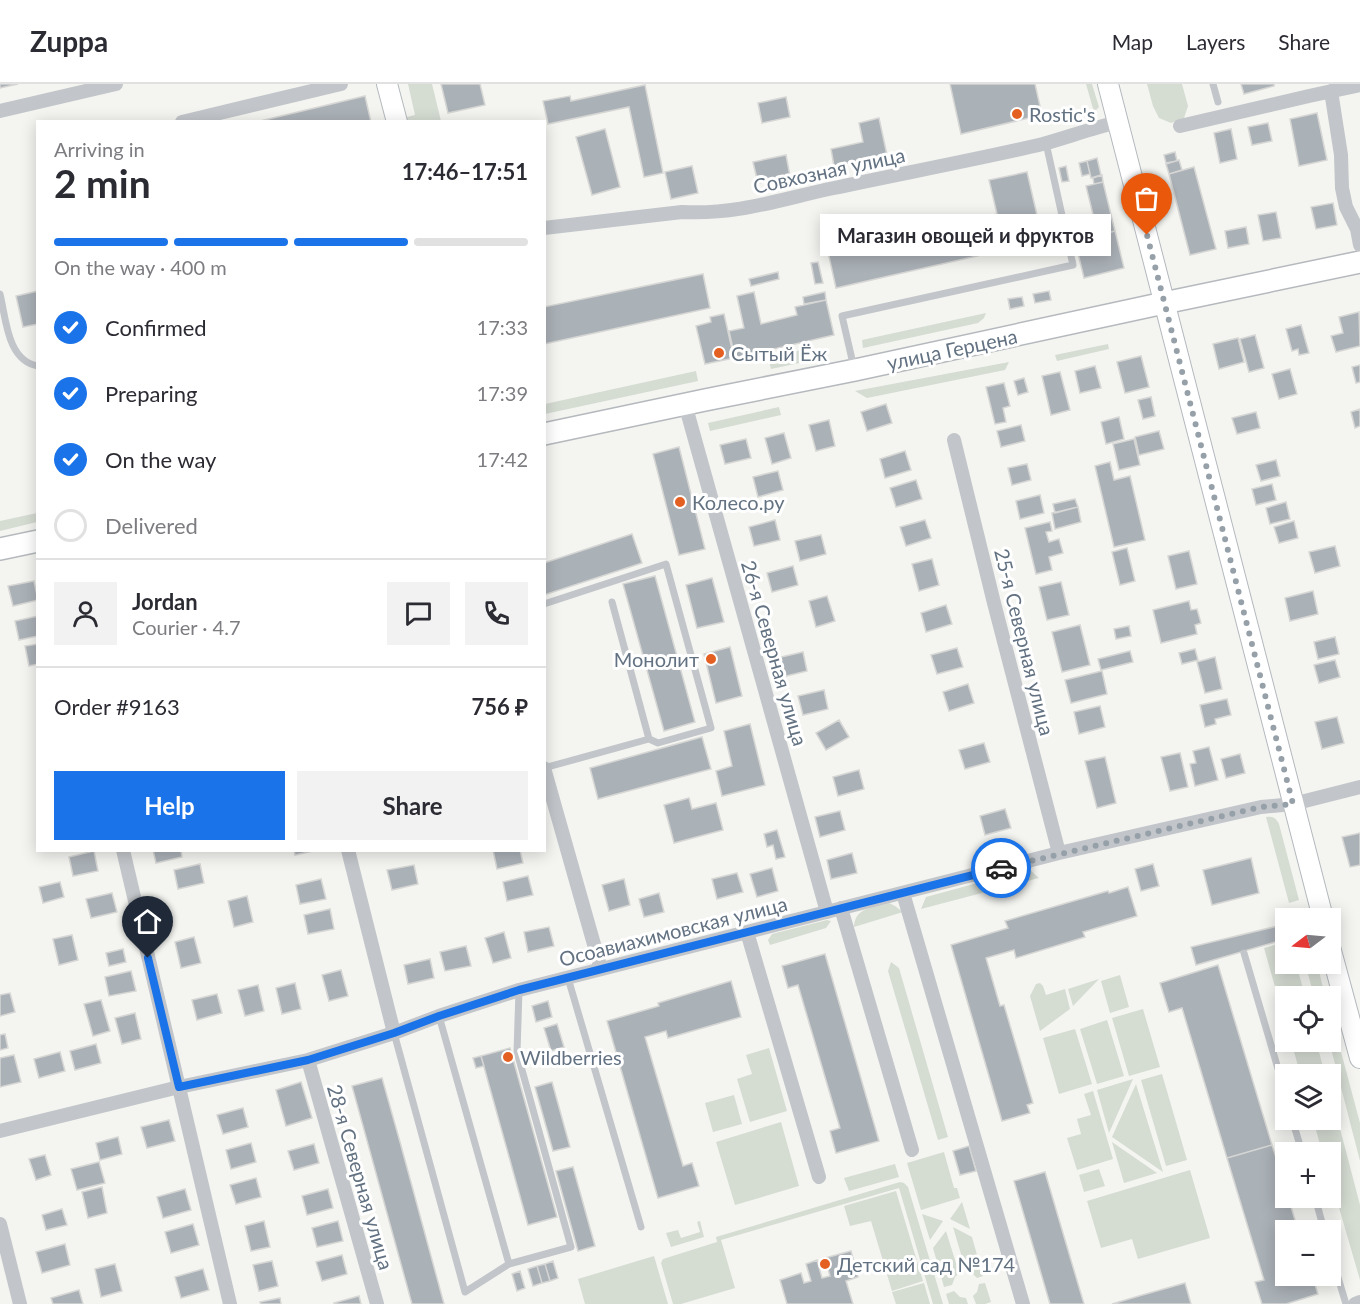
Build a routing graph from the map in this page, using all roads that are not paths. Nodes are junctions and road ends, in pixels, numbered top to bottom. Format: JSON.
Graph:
{"nodes":[{"id":1,"x":116,"y":84,"type":"edge"},
{"id":2,"x":341,"y":84,"type":"edge"},
{"id":3,"x":387,"y":84,"type":"edge"},
{"id":4,"x":1108,"y":84,"type":"edge"},
{"id":5,"x":1213,"y":84,"type":"edge"},
{"id":6,"x":1360,"y":85,"type":"edge"},
{"id":7,"x":1307,"y":90,"type":"edge"},
{"id":8,"x":1331,"y":91,"type":"junction"},
{"id":9,"x":1218,"y":102,"type":"dead end"},
{"id":10,"x":0,"y":111,"type":"edge"},
{"id":11,"x":190,"y":120,"type":"edge"},
{"id":12,"x":396,"y":120,"type":"edge"},
{"id":13,"x":1118,"y":122,"type":"junction"},
{"id":14,"x":1180,"y":126,"type":"dead end"},
{"id":15,"x":1046,"y":143,"type":"junction"},
{"id":16,"x":546,"y":228,"type":"edge"},
{"id":17,"x":1360,"y":246,"type":"edge"},
{"id":18,"x":1360,"y":262,"type":"edge"},
{"id":19,"x":0,"y":294,"type":"edge"},
{"id":20,"x":1164,"y":303,"type":"junction"},
{"id":21,"x":36,"y":366,"type":"edge"},
{"id":22,"x":855,"y":370,"type":"junction"},
{"id":23,"x":685,"y":404,"type":"junction"},
{"id":24,"x":546,"y":434,"type":"edge"},
{"id":25,"x":954,"y":440,"type":"dead end"},
{"id":26,"x":36,"y":541,"type":"edge"},
{"id":27,"x":0,"y":549,"type":"edge"},
{"id":28,"x":612,"y":602,"type":"dead end"},
{"id":29,"x":546,"y":603,"type":"edge"},
{"id":30,"x":649,"y":739,"type":"junction"},
{"id":31,"x":546,"y":767,"type":"edge"},
{"id":32,"x":546,"y":775,"type":"edge"},
{"id":33,"x":1360,"y":788,"type":"edge"},
{"id":34,"x":1293,"y":804,"type":"junction"},
{"id":35,"x":123,"y":852,"type":"edge"},
{"id":36,"x":349,"y":852,"type":"edge"},
{"id":37,"x":1059,"y":853,"type":"junction"},
{"id":38,"x":903,"y":892,"type":"junction"},
{"id":39,"x":841,"y":908,"type":"junction"},
{"id":40,"x":1320,"y":908,"type":"edge"},
{"id":41,"x":827,"y":912,"type":"junction"},
{"id":42,"x":747,"y":932,"type":"junction"},
{"id":43,"x":1244,"y":953,"type":"dead end"},
{"id":44,"x":601,"y":969,"type":"junction"},
{"id":45,"x":1337,"y":974,"type":"edge"},
{"id":46,"x":568,"y":978,"type":"junction"},
{"id":47,"x":519,"y":990,"type":"junction"},
{"id":48,"x":439,"y":1016,"type":"junction"},
{"id":49,"x":394,"y":1033,"type":"junction"},
{"id":50,"x":1360,"y":1058,"type":"edge"},
{"id":51,"x":308,"y":1060,"type":"junction"},
{"id":52,"x":1277,"y":1064,"type":"edge"},
{"id":53,"x":179,"y":1087,"type":"junction"},
{"id":54,"x":0,"y":1131,"type":"edge"},
{"id":55,"x":912,"y":1150,"type":"dead end"},
{"id":56,"x":819,"y":1177,"type":"dead end"},
{"id":57,"x":0,"y":1224,"type":"edge"},
{"id":58,"x":641,"y":1227,"type":"dead end"},
{"id":59,"x":509,"y":1264,"type":"junction"},
{"id":60,"x":1341,"y":1286,"type":"edge"},
{"id":61,"x":1360,"y":1302,"type":"edge"},
{"id":62,"x":20,"y":1304,"type":"edge"},
{"id":63,"x":230,"y":1304,"type":"edge"},
{"id":64,"x":377,"y":1304,"type":"edge"},
{"id":65,"x":1023,"y":1304,"type":"edge"},
{"id":66,"x":1346,"y":1304,"type":"edge"},
{"id":67,"x":1355,"y":1304,"type":"edge"}],
"edges":[{"from":1,"to":10,"type":"street"},
{"from":2,"to":11,"type":"street"},
{"from":3,"to":12,"type":"main road"},
{"from":4,"to":13,"type":"main road"},
{"from":5,"to":9,"type":"lane"},
{"from":6,"to":8,"type":"street"},
{"from":7,"to":8,"type":"street"},
{"from":7,"to":14,"type":"street"},
{"from":8,"to":17,"type":"street"},
{"from":13,"to":15,"type":"street","name":"Совхозная улица"},
{"from":13,"to":20,"type":"main road"},
{"from":15,"to":16,"type":"street","name":"Совхозная улица"},
{"from":15,"to":22,"type":"lane"},
{"from":18,"to":20,"type":"main road","name":"улица Герцена"},
{"from":19,"to":21,"type":"lane"},
{"from":20,"to":22,"type":"main road","name":"улица Герцена"},
{"from":20,"to":34,"type":"main road"},
{"from":22,"to":23,"type":"main road","name":"улица Герцена"},
{"from":23,"to":24,"type":"main road","name":"улица Герцена"},
{"from":23,"to":41,"type":"street","name":"26-я Северная улица"},
{"from":25,"to":37,"type":"street","name":"25-я Северная улица"},
{"from":26,"to":27,"type":"main road"},
{"from":28,"to":30,"type":"lane"},
{"from":29,"to":30,"type":"lane"},
{"from":30,"to":31,"type":"lane"},
{"from":32,"to":44,"type":"street"},
{"from":33,"to":34,"type":"street","name":"Осоавиахимовская улица"},
{"from":34,"to":37,"type":"street","name":"Осоавиахимовская улица"},
{"from":34,"to":40,"type":"main road"},
{"from":35,"to":53,"type":"street"},
{"from":36,"to":49,"type":"street"},
{"from":37,"to":38,"type":"street","name":"Осоавиахимовская улица"},
{"from":38,"to":39,"type":"street","name":"Осоавиахимовская улица"},
{"from":38,"to":65,"type":"street"},
{"from":39,"to":41,"type":"street","name":"Осоавиахимовская улица"},
{"from":39,"to":55,"type":"street"},
{"from":41,"to":42,"type":"street","name":"Осоавиахимовская улица"},
{"from":42,"to":44,"type":"street","name":"Осоавиахимовская улица"},
{"from":42,"to":56,"type":"street"},
{"from":43,"to":52,"type":"lane"},
{"from":44,"to":46,"type":"street","name":"Осоавиахимовская улица"},
{"from":45,"to":50,"type":"main road"},
{"from":46,"to":47,"type":"street","name":"Осоавиахимовская улица"},
{"from":46,"to":58,"type":"lane"},
{"from":47,"to":48,"type":"street","name":"Осоавиахимовская улица"},
{"from":47,"to":59,"type":"lane"},
{"from":48,"to":49,"type":"street","name":"Осоавиахимовская улица"},
{"from":48,"to":59,"type":"lane"},
{"from":49,"to":51,"type":"street","name":"Осоавиахимовская улица"},
{"from":49,"to":59,"type":"lane"},
{"from":51,"to":53,"type":"street","name":"Осоавиахимовская улица"},
{"from":51,"to":64,"type":"street","name":"28-я Северная улица"},
{"from":53,"to":54,"type":"street","name":"Осоавиахимовская улица"},
{"from":53,"to":63,"type":"street"},
{"from":57,"to":62,"type":"street"},
{"from":60,"to":66,"type":"lane"},
{"from":61,"to":67,"type":"street"}]}
